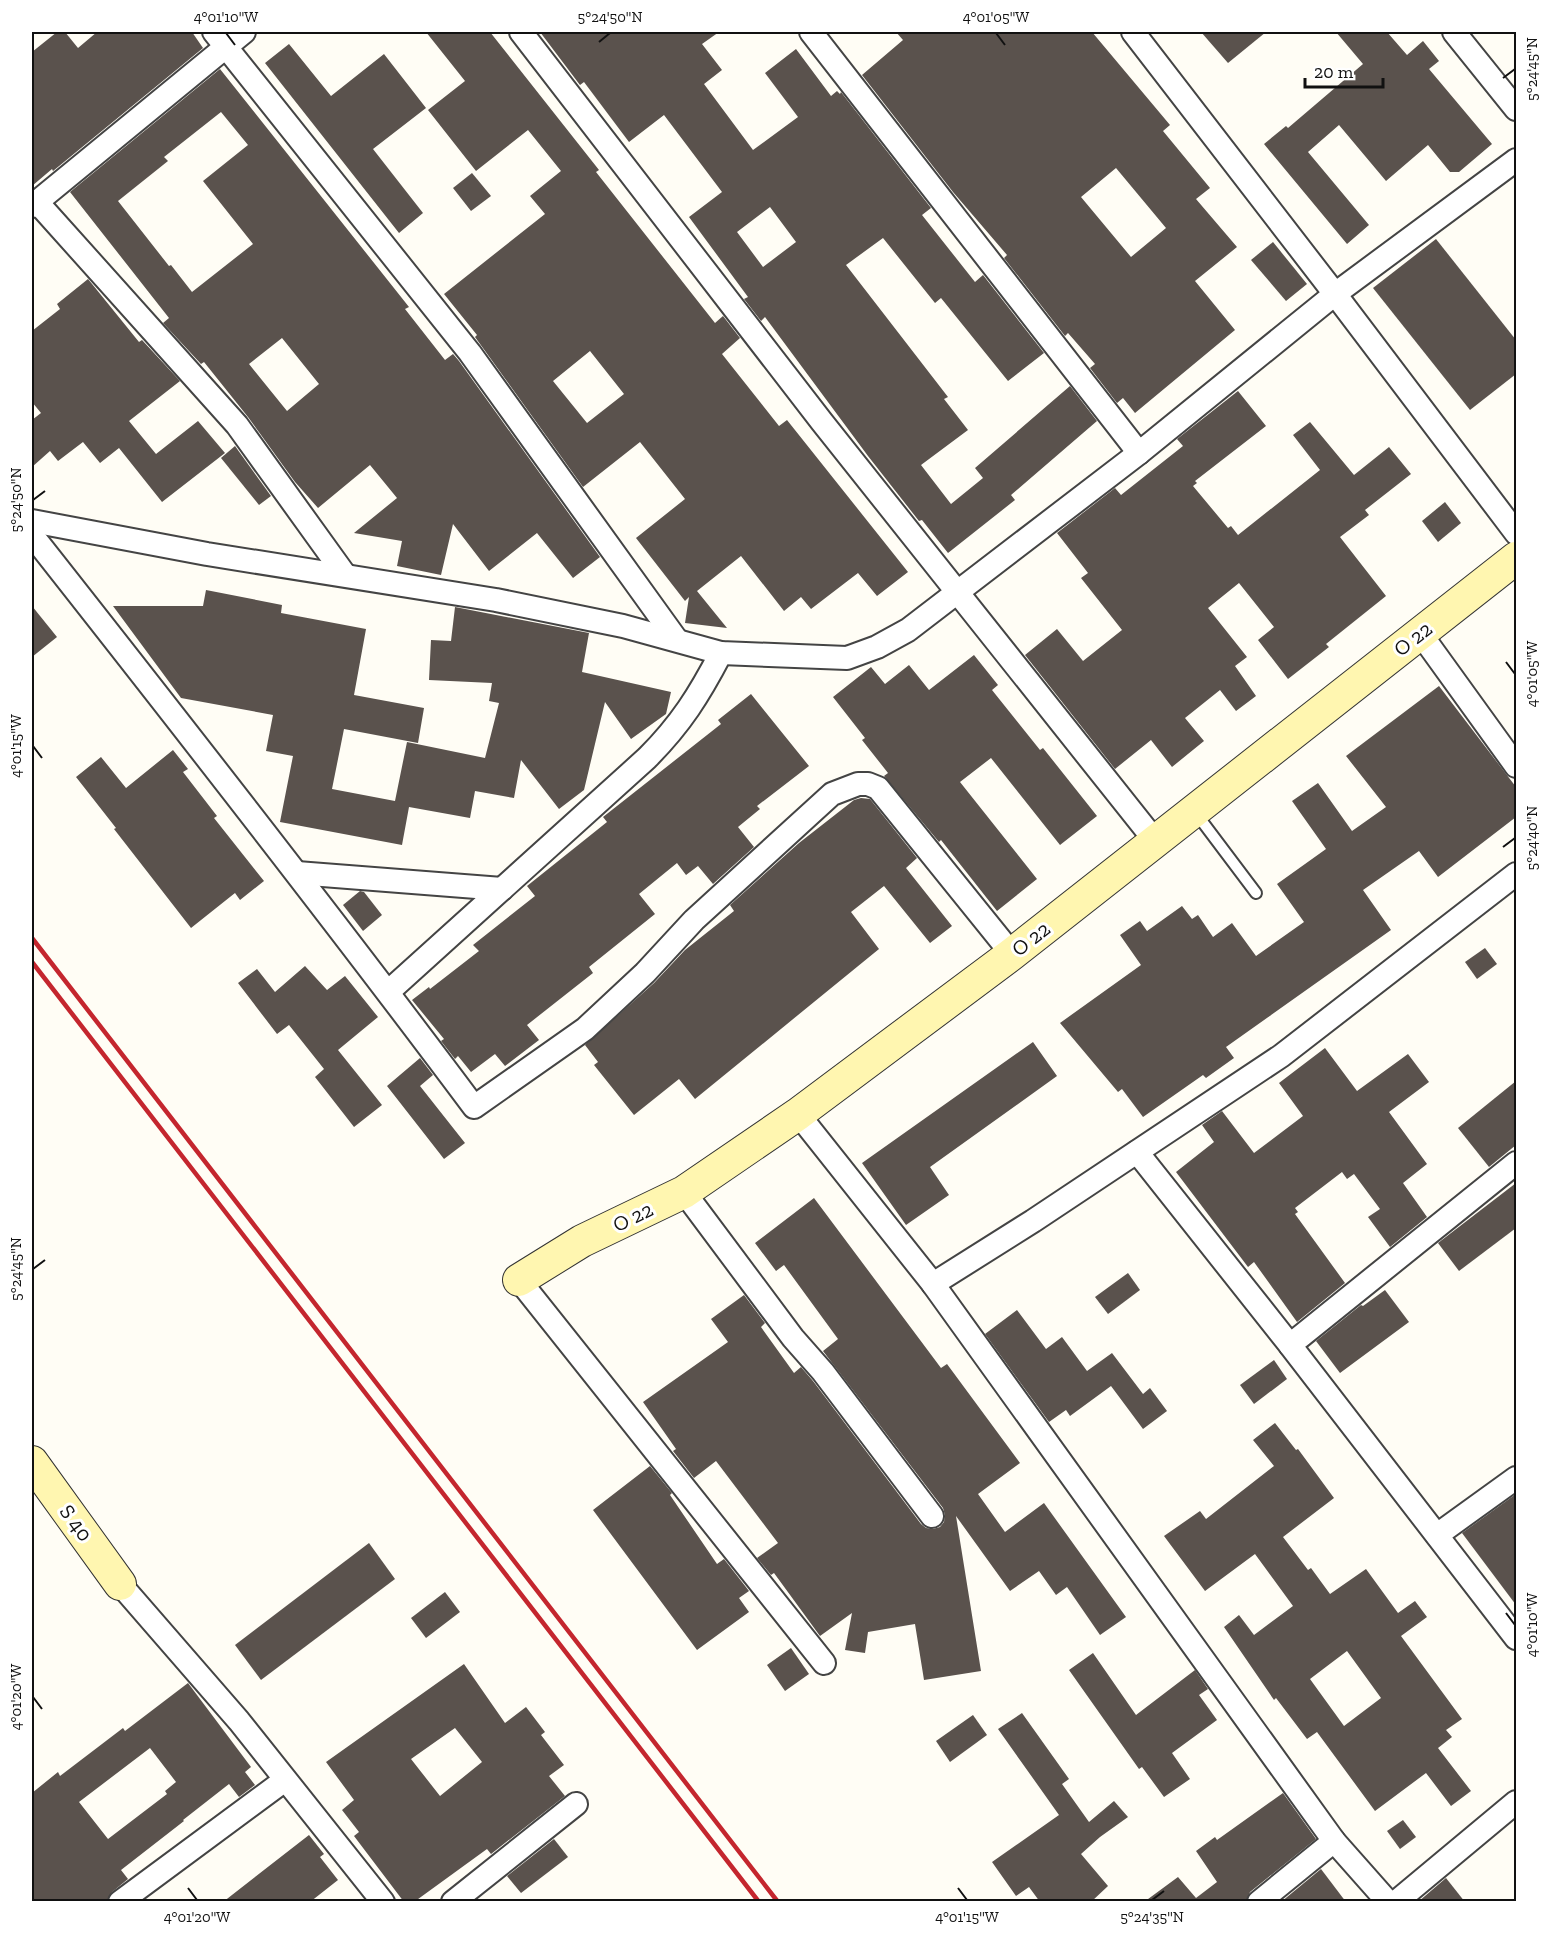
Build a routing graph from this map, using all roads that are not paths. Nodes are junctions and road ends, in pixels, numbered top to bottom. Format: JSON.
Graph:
{"nodes":[{"id":1,"x":244,"y":32,"type":"edge"},
{"id":2,"x":521,"y":32,"type":"edge"},
{"id":3,"x":811,"y":32,"type":"edge"},
{"id":4,"x":1133,"y":32,"type":"edge"},
{"id":5,"x":1454,"y":32,"type":"edge"},
{"id":6,"x":220,"y":39,"type":"edge"},
{"id":7,"x":1516,"y":109,"type":"edge"},
{"id":8,"x":1516,"y":160,"type":"edge"},
{"id":9,"x":34,"y":204,"type":"edge"},
{"id":10,"x":1335,"y":294,"type":"junction"},
{"id":11,"x":1139,"y":453,"type":"junction"},
{"id":12,"x":32,"y":521,"type":"edge"},
{"id":13,"x":1516,"y":533,"type":"edge"},
{"id":14,"x":32,"y":535,"type":"edge"},
{"id":15,"x":1516,"y":558,"type":"edge"},
{"id":16,"x":345,"y":575,"type":"junction"},
{"id":17,"x":956,"y":592,"type":"junction"},
{"id":18,"x":1420,"y":633,"type":"junction"},
{"id":19,"x":676,"y":639,"type":"junction"},
{"id":20,"x":721,"y":653,"type":"junction"},
{"id":21,"x":1516,"y":766,"type":"edge"},
{"id":22,"x":1195,"y":812,"type":"junction"},
{"id":23,"x":1156,"y":842,"type":"junction"},
{"id":24,"x":297,"y":873,"type":"junction"},
{"id":25,"x":1516,"y":874,"type":"edge"},
{"id":26,"x":502,"y":889,"type":"junction"},
{"id":27,"x":1256,"y":893,"type":"dead end"},
{"id":28,"x":1012,"y":954,"type":"junction"},
{"id":29,"x":388,"y":992,"type":"junction"},
{"id":30,"x":798,"y":1114,"type":"junction"},
{"id":31,"x":1137,"y":1152,"type":"junction"},
{"id":32,"x":1516,"y":1163,"type":"edge"},
{"id":33,"x":684,"y":1192,"type":"junction"},
{"id":34,"x":519,"y":1280,"type":"joint"},
{"id":35,"x":933,"y":1284,"type":"junction"},
{"id":36,"x":1290,"y":1345,"type":"junction"},
{"id":37,"x":35,"y":1473,"type":"edge"},
{"id":38,"x":1516,"y":1478,"type":"edge"},
{"id":39,"x":932,"y":1516,"type":"dead end"},
{"id":40,"x":1437,"y":1535,"type":"junction"},
{"id":41,"x":120,"y":1584,"type":"joint"},
{"id":42,"x":1516,"y":1638,"type":"edge"},
{"id":43,"x":824,"y":1663,"type":"dead end"},
{"id":44,"x":285,"y":1780,"type":"junction"},
{"id":45,"x":1516,"y":1802,"type":"edge"},
{"id":46,"x":576,"y":1804,"type":"dead end"},
{"id":47,"x":1334,"y":1841,"type":"junction"},
{"id":48,"x":120,"y":1902,"type":"edge"},
{"id":49,"x":383,"y":1902,"type":"edge"},
{"id":50,"x":453,"y":1902,"type":"edge"},
{"id":51,"x":1259,"y":1902,"type":"edge"},
{"id":52,"x":1388,"y":1902,"type":"edge"},
{"id":53,"x":1396,"y":1902,"type":"edge"}],
"edges":[{"from":1,"to":6,"type":"street"},
{"from":2,"to":17,"type":"street"},
{"from":3,"to":11,"type":"street"},
{"from":4,"to":10,"type":"street"},
{"from":5,"to":7,"type":"street"},
{"from":6,"to":9,"type":"street"},
{"from":6,"to":19,"type":"street"},
{"from":8,"to":10,"type":"street"},
{"from":9,"to":16,"type":"street"},
{"from":10,"to":11,"type":"street"},
{"from":10,"to":13,"type":"street"},
{"from":11,"to":17,"type":"street"},
{"from":12,"to":16,"type":"street"},
{"from":14,"to":24,"type":"street"},
{"from":15,"to":18,"type":"street","name":"O 22"},
{"from":16,"to":19,"type":"street"},
{"from":17,"to":20,"type":"street"},
{"from":17,"to":23,"type":"street"},
{"from":18,"to":21,"type":"street"},
{"from":18,"to":22,"type":"street","name":"O 22"},
{"from":19,"to":20,"type":"street"},
{"from":20,"to":26,"type":"street"},
{"from":22,"to":23,"type":"street","name":"O 22"},
{"from":22,"to":27,"type":"lane"},
{"from":23,"to":28,"type":"street","name":"O 22"},
{"from":24,"to":26,"type":"street"},
{"from":24,"to":29,"type":"street"},
{"from":25,"to":31,"type":"street"},
{"from":26,"to":29,"type":"street"},
{"from":28,"to":29,"type":"street"},
{"from":28,"to":30,"type":"street","name":"O 22"},
{"from":30,"to":33,"type":"street","name":"O 22"},
{"from":30,"to":35,"type":"street"},
{"from":31,"to":35,"type":"street"},
{"from":31,"to":36,"type":"street"},
{"from":32,"to":36,"type":"street"},
{"from":33,"to":34,"type":"street","name":"O 22"},
{"from":33,"to":39,"type":"street"},
{"from":34,"to":43,"type":"street"},
{"from":35,"to":47,"type":"street"},
{"from":36,"to":40,"type":"street"},
{"from":37,"to":41,"type":"street","name":"S 40"},
{"from":38,"to":40,"type":"street"},
{"from":40,"to":42,"type":"street"},
{"from":41,"to":44,"type":"street"},
{"from":44,"to":48,"type":"street"},
{"from":44,"to":49,"type":"street"},
{"from":45,"to":53,"type":"street"},
{"from":46,"to":50,"type":"street"},
{"from":47,"to":51,"type":"street"},
{"from":47,"to":52,"type":"street"}]}
